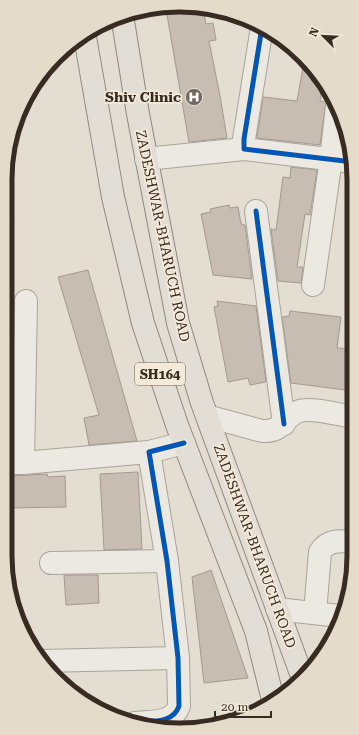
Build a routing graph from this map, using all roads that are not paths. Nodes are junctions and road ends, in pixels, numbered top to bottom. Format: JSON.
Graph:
{"nodes":[{"id":1,"x":123,"y":22,"type":"edge"},
{"id":2,"x":261,"y":33,"type":"edge"},
{"id":3,"x":86,"y":40,"type":"edge"},
{"id":4,"x":336,"y":119,"type":"edge"},
{"id":5,"x":244,"y":149,"type":"junction"},
{"id":6,"x":146,"y":159,"type":"junction"},
{"id":7,"x":331,"y":159,"type":"junction"},
{"id":8,"x":346,"y":161,"type":"edge"},
{"id":9,"x":256,"y":211,"type":"dead end"},
{"id":10,"x":313,"y":285,"type":"dead end"},
{"id":11,"x":26,"y":301,"type":"dead end"},
{"id":12,"x":207,"y":416,"type":"junction"},
{"id":13,"x":347,"y":416,"type":"edge"},
{"id":14,"x":284,"y":424,"type":"junction"},
{"id":15,"x":184,"y":443,"type":"junction"},
{"id":16,"x":149,"y":452,"type":"junction"},
{"id":17,"x":14,"y":463,"type":"edge"},
{"id":18,"x":347,"y":542,"type":"edge"},
{"id":19,"x":167,"y":561,"type":"junction"},
{"id":20,"x":51,"y":563,"type":"dead end"},
{"id":21,"x":278,"y":609,"type":"junction"},
{"id":22,"x":315,"y":613,"type":"junction"},
{"id":23,"x":336,"y":615,"type":"edge"},
{"id":24,"x":178,"y":658,"type":"junction"},
{"id":25,"x":50,"y":661,"type":"edge"},
{"id":26,"x":300,"y":671,"type":"edge"},
{"id":27,"x":272,"y":696,"type":"edge"},
{"id":28,"x":154,"y":721,"type":"edge"}],
"edges":[{"from":1,"to":6,"type":"main road","name":"ZADESHWAR-BHARUCH ROAD","number":"SH164"},
{"from":2,"to":5,"type":"street"},
{"from":3,"to":15,"type":"main road","name":"ZADESHWAR-BHARUCH ROAD","number":"SH164"},
{"from":4,"to":7,"type":"street"},
{"from":5,"to":6,"type":"street"},
{"from":5,"to":7,"type":"street"},
{"from":6,"to":12,"type":"main road","name":"ZADESHWAR-BHARUCH ROAD","number":"SH164"},
{"from":7,"to":8,"type":"street"},
{"from":7,"to":10,"type":"street"},
{"from":9,"to":14,"type":"street"},
{"from":11,"to":17,"type":"street"},
{"from":12,"to":14,"type":"street"},
{"from":12,"to":21,"type":"main road","name":"ZADESHWAR-BHARUCH ROAD","number":"SH164"},
{"from":13,"to":14,"type":"street"},
{"from":15,"to":16,"type":"street"},
{"from":15,"to":27,"type":"main road","name":"ZADESHWAR-BHARUCH ROAD","number":"SH164"},
{"from":16,"to":17,"type":"street"},
{"from":16,"to":19,"type":"street"},
{"from":18,"to":22,"type":"street"},
{"from":19,"to":20,"type":"street"},
{"from":19,"to":24,"type":"street"},
{"from":21,"to":22,"type":"street"},
{"from":21,"to":26,"type":"main road","name":"ZADESHWAR-BHARUCH ROAD","number":"SH164"},
{"from":22,"to":23,"type":"street"},
{"from":24,"to":25,"type":"street"},
{"from":24,"to":28,"type":"street"}]}
